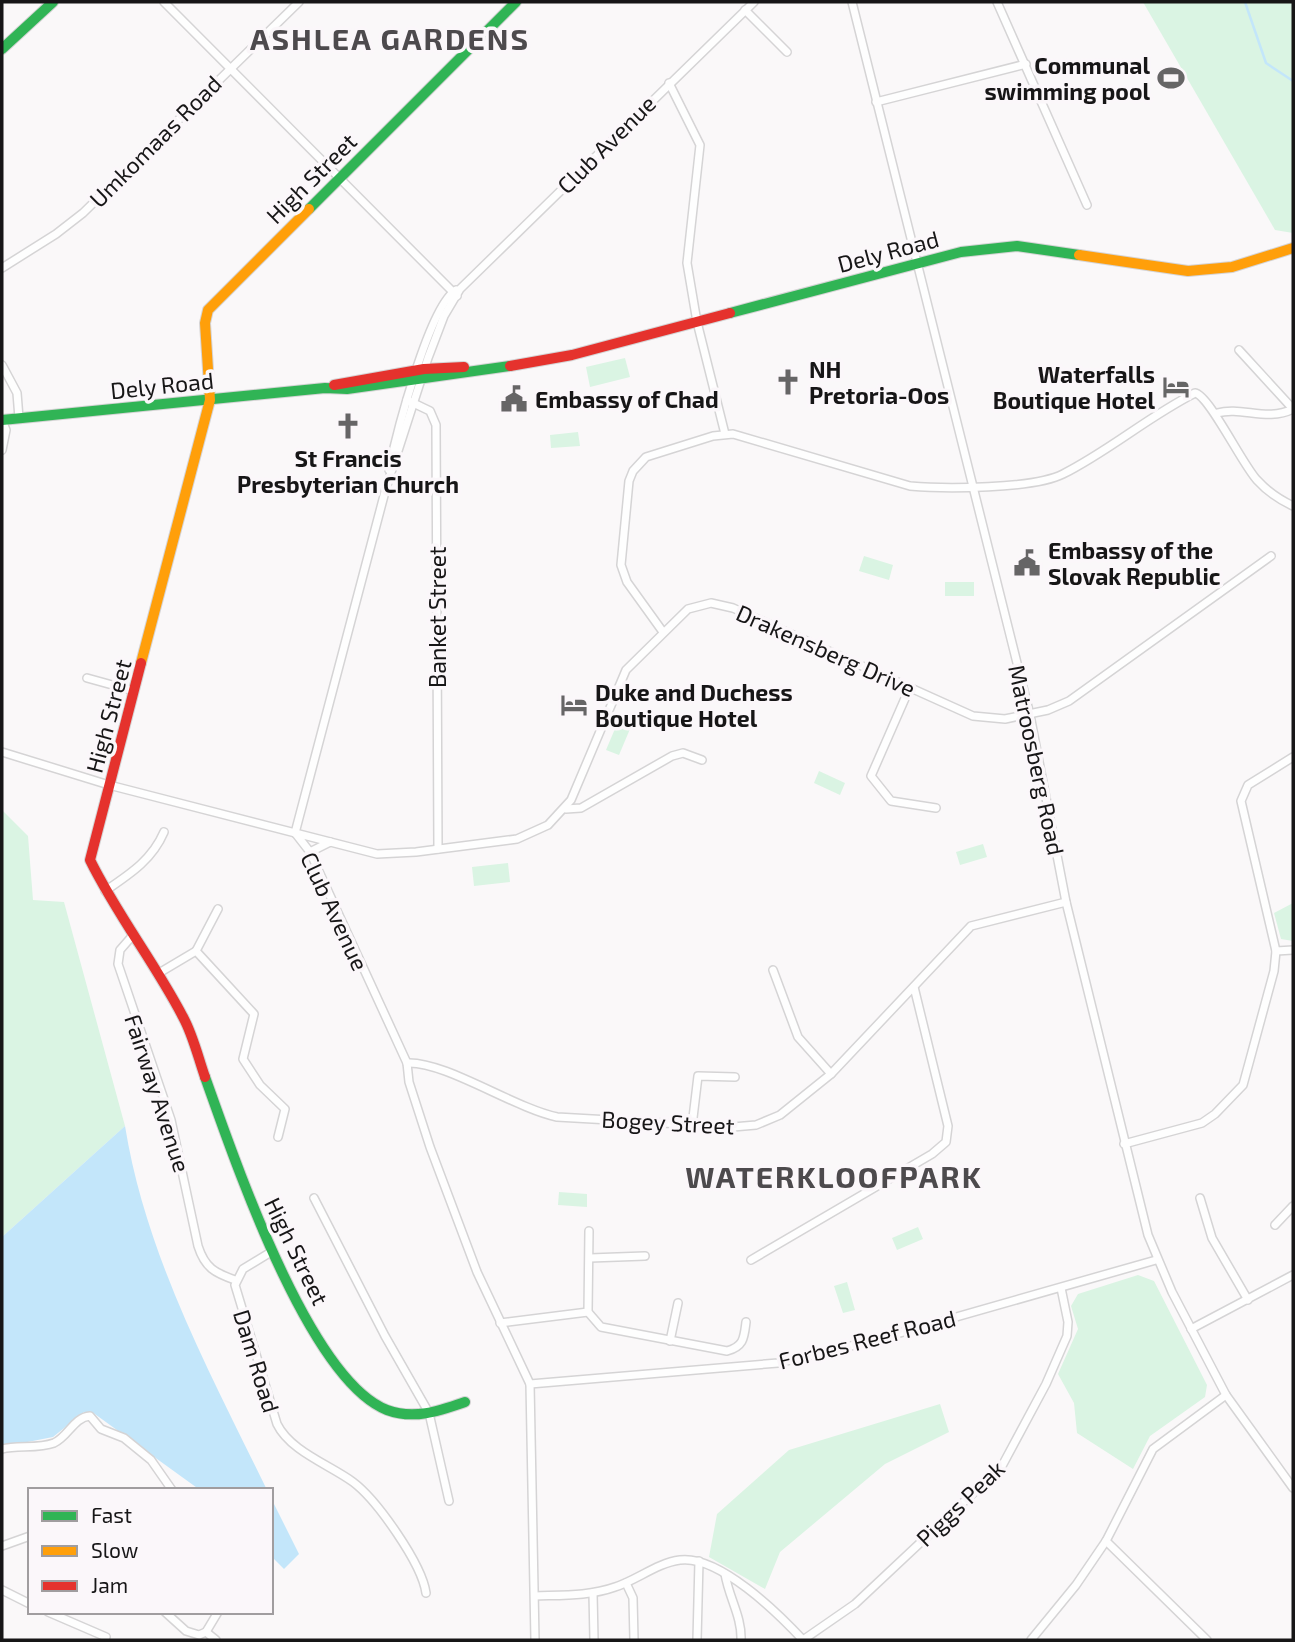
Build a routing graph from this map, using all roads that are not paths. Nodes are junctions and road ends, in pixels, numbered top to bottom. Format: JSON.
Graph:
{"nodes":[{"id":1,"x":50,"y":2,"type":"edge"},
{"id":2,"x":164,"y":2,"type":"edge"},
{"id":3,"x":171,"y":2,"type":"edge"},
{"id":4,"x":299,"y":2,"type":"edge"},
{"id":5,"x":516,"y":2,"type":"edge"},
{"id":6,"x":754,"y":2,"type":"edge"},
{"id":7,"x":852,"y":2,"type":"edge"},
{"id":8,"x":997,"y":2,"type":"edge"},
{"id":9,"x":745,"y":10,"type":"junction"},
{"id":10,"x":189,"y":23,"type":"junction"},
{"id":11,"x":2,"y":49,"type":"edge"},
{"id":12,"x":787,"y":52,"type":"dead end"},
{"id":13,"x":1026,"y":64,"type":"junction"},
{"id":14,"x":231,"y":65,"type":"junction"},
{"id":15,"x":669,"y":83,"type":"junction"},
{"id":16,"x":876,"y":102,"type":"junction"},
{"id":17,"x":340,"y":176,"type":"junction"},
{"id":18,"x":1087,"y":205,"type":"dead end"},
{"id":19,"x":1293,"y":248,"type":"edge"},
{"id":20,"x":918,"y":262,"type":"junction"},
{"id":21,"x":2,"y":268,"type":"edge"},
{"id":22,"x":457,"y":292,"type":"junction"},
{"id":23,"x":697,"y":322,"type":"junction"},
{"id":24,"x":1238,"y":350,"type":"dead end"},
{"id":25,"x":2,"y":365,"type":"edge"},
{"id":26,"x":419,"y":374,"type":"junction"},
{"id":27,"x":210,"y":400,"type":"junction"},
{"id":28,"x":410,"y":401,"type":"junction"},
{"id":29,"x":1293,"y":409,"type":"edge"},
{"id":30,"x":1217,"y":413,"type":"junction"},
{"id":31,"x":19,"y":418,"type":"junction"},
{"id":32,"x":2,"y":420,"type":"edge"},
{"id":33,"x":724,"y":434,"type":"junction"},
{"id":34,"x":2,"y":450,"type":"edge"},
{"id":35,"x":973,"y":486,"type":"junction"},
{"id":36,"x":1293,"y":506,"type":"edge"},
{"id":37,"x":1271,"y":556,"type":"dead end"},
{"id":38,"x":663,"y":632,"type":"junction"},
{"id":39,"x":87,"y":678,"type":"dead end"},
{"id":40,"x":910,"y":687,"type":"junction"},
{"id":41,"x":134,"y":691,"type":"junction"},
{"id":42,"x":1030,"y":715,"type":"junction"},
{"id":43,"x":2,"y":752,"type":"edge"},
{"id":44,"x":1293,"y":757,"type":"edge"},
{"id":45,"x":702,"y":760,"type":"dead end"},
{"id":46,"x":109,"y":786,"type":"junction"},
{"id":47,"x":936,"y":808,"type":"dead end"},
{"id":48,"x":566,"y":809,"type":"junction"},
{"id":49,"x":164,"y":832,"type":"dead end"},
{"id":50,"x":295,"y":833,"type":"junction"},
{"id":51,"x":330,"y":842,"type":"junction"},
{"id":52,"x":438,"y":849,"type":"junction"},
{"id":53,"x":310,"y":852,"type":"junction"},
{"id":54,"x":106,"y":891,"type":"junction"},
{"id":55,"x":1066,"y":902,"type":"junction"},
{"id":56,"x":218,"y":909,"type":"dead end"},
{"id":57,"x":134,"y":934,"type":"junction"},
{"id":58,"x":1293,"y":950,"type":"edge"},
{"id":59,"x":197,"y":951,"type":"junction"},
{"id":60,"x":1276,"y":951,"type":"junction"},
{"id":61,"x":774,"y":970,"type":"dead end"},
{"id":62,"x":159,"y":973,"type":"junction"},
{"id":63,"x":914,"y":987,"type":"junction"},
{"id":64,"x":407,"y":1063,"type":"junction"},
{"id":65,"x":831,"y":1074,"type":"junction"},
{"id":66,"x":735,"y":1077,"type":"dead end"},
{"id":67,"x":692,"y":1126,"type":"junction"},
{"id":68,"x":278,"y":1138,"type":"dead end"},
{"id":69,"x":1124,"y":1144,"type":"junction"},
{"id":70,"x":314,"y":1198,"type":"dead end"},
{"id":71,"x":1200,"y":1198,"type":"dead end"},
{"id":72,"x":1293,"y":1206,"type":"edge"},
{"id":73,"x":1275,"y":1225,"type":"dead end"},
{"id":74,"x":589,"y":1231,"type":"dead end"},
{"id":75,"x":271,"y":1252,"type":"junction"},
{"id":76,"x":645,"y":1256,"type":"dead end"},
{"id":77,"x":590,"y":1258,"type":"junction"},
{"id":78,"x":751,"y":1260,"type":"dead end"},
{"id":79,"x":1156,"y":1260,"type":"junction"},
{"id":80,"x":1293,"y":1275,"type":"edge"},
{"id":81,"x":235,"y":1280,"type":"junction"},
{"id":82,"x":1061,"y":1289,"type":"junction"},
{"id":83,"x":1248,"y":1300,"type":"junction"},
{"id":84,"x":678,"y":1303,"type":"dead end"},
{"id":85,"x":588,"y":1311,"type":"junction"},
{"id":86,"x":746,"y":1322,"type":"dead end"},
{"id":87,"x":500,"y":1323,"type":"junction"},
{"id":88,"x":1191,"y":1329,"type":"junction"},
{"id":89,"x":670,"y":1341,"type":"junction"},
{"id":90,"x":530,"y":1384,"type":"junction"},
{"id":91,"x":1226,"y":1395,"type":"junction"},
{"id":92,"x":465,"y":1402,"type":"dead end"},
{"id":93,"x":429,"y":1413,"type":"junction"},
{"id":94,"x":2,"y":1449,"type":"edge"},
{"id":95,"x":171,"y":1488,"type":"edge"},
{"id":96,"x":1293,"y":1488,"type":"edge"},
{"id":97,"x":449,"y":1501,"type":"dead end"},
{"id":98,"x":28,"y":1537,"type":"edge"},
{"id":99,"x":1106,"y":1541,"type":"junction"},
{"id":100,"x":2,"y":1546,"type":"edge"},
{"id":101,"x":699,"y":1561,"type":"junction"},
{"id":102,"x":724,"y":1573,"type":"junction"},
{"id":103,"x":626,"y":1583,"type":"junction"},
{"id":104,"x":2,"y":1590,"type":"edge"},
{"id":105,"x":426,"y":1593,"type":"dead end"},
{"id":106,"x":593,"y":1593,"type":"junction"},
{"id":107,"x":535,"y":1596,"type":"junction"},
{"id":108,"x":28,"y":1603,"type":"edge"},
{"id":109,"x":53,"y":1614,"type":"edge"},
{"id":110,"x":167,"y":1614,"type":"edge"},
{"id":111,"x":217,"y":1614,"type":"edge"},
{"id":112,"x":206,"y":1632,"type":"junction"},
{"id":113,"x":106,"y":1637,"type":"dead end"},
{"id":114,"x":216,"y":1640,"type":"edge"},
{"id":115,"x":535,"y":1640,"type":"edge"},
{"id":116,"x":594,"y":1640,"type":"edge"},
{"id":117,"x":634,"y":1640,"type":"edge"},
{"id":118,"x":697,"y":1640,"type":"edge"},
{"id":119,"x":741,"y":1640,"type":"edge"},
{"id":120,"x":803,"y":1640,"type":"edge"},
{"id":121,"x":1031,"y":1640,"type":"edge"},
{"id":122,"x":1207,"y":1640,"type":"edge"}],
"edges":[{"from":1,"to":11,"type":"street"},
{"from":2,"to":10,"type":"street"},
{"from":3,"to":10,"type":"street"},
{"from":4,"to":14,"type":"street","name":"Umkomaas Road"},
{"from":5,"to":17,"type":"street","name":"High Street"},
{"from":6,"to":9,"type":"street","name":"Club Avenue"},
{"from":7,"to":16,"type":"street","name":"Matroosberg Road"},
{"from":8,"to":13,"type":"street"},
{"from":9,"to":12,"type":"street"},
{"from":9,"to":15,"type":"street","name":"Club Avenue"},
{"from":10,"to":14,"type":"street"},
{"from":13,"to":16,"type":"street"},
{"from":13,"to":18,"type":"street"},
{"from":14,"to":17,"type":"street"},
{"from":14,"to":21,"type":"street","name":"Umkomaas Road"},
{"from":15,"to":22,"type":"street","name":"Club Avenue"},
{"from":15,"to":23,"type":"street"},
{"from":16,"to":20,"type":"street","name":"Matroosberg Road"},
{"from":17,"to":22,"type":"street"},
{"from":17,"to":27,"type":"street","name":"High Street"},
{"from":19,"to":20,"type":"street","name":"Dely Road"},
{"from":20,"to":23,"type":"street","name":"Dely Road"},
{"from":20,"to":35,"type":"street","name":"Matroosberg Road"},
{"from":22,"to":26,"type":"street","name":"Club Avenue"},
{"from":23,"to":26,"type":"street","name":"Dely Road"},
{"from":23,"to":33,"type":"street"},
{"from":24,"to":29,"type":"street"},
{"from":25,"to":31,"type":"street"},
{"from":26,"to":27,"type":"street","name":"Dely Road"},
{"from":26,"to":28,"type":"street","name":"Club Avenue"},
{"from":27,"to":31,"type":"street","name":"Dely Road"},
{"from":27,"to":41,"type":"street","name":"High Street"},
{"from":28,"to":50,"type":"street","name":"Club Avenue"},
{"from":28,"to":52,"type":"street","name":"Banket Street"},
{"from":29,"to":30,"type":"street"},
{"from":30,"to":35,"type":"street"},
{"from":30,"to":36,"type":"street"},
{"from":31,"to":32,"type":"street","name":"Dely Road"},
{"from":32,"to":34,"type":"street"},
{"from":33,"to":35,"type":"street"},
{"from":33,"to":38,"type":"street"},
{"from":35,"to":42,"type":"street","name":"Matroosberg Road"},
{"from":37,"to":42,"type":"street","name":"Drakensberg Drive"},
{"from":38,"to":40,"type":"street","name":"Drakensberg Drive"},
{"from":38,"to":48,"type":"street","name":"Drakensberg Drive"},
{"from":39,"to":41,"type":"street"},
{"from":40,"to":42,"type":"street","name":"Drakensberg Drive"},
{"from":40,"to":47,"type":"street"},
{"from":41,"to":46,"type":"street","name":"High Street"},
{"from":42,"to":55,"type":"street","name":"Matroosberg Road"},
{"from":43,"to":46,"type":"street","name":"Drakensberg Drive"},
{"from":44,"to":60,"type":"street"},
{"from":45,"to":48,"type":"street"},
{"from":46,"to":50,"type":"street","name":"Drakensberg Drive"},
{"from":46,"to":54,"type":"street","name":"High Street"},
{"from":48,"to":52,"type":"street","name":"Drakensberg Drive"},
{"from":49,"to":54,"type":"street"},
{"from":50,"to":51,"type":"street","name":"Drakensberg Drive"},
{"from":50,"to":53,"type":"street","name":"Club Avenue"},
{"from":51,"to":52,"type":"street","name":"Drakensberg Drive"},
{"from":51,"to":53,"type":"street"},
{"from":53,"to":64,"type":"street","name":"Club Avenue"},
{"from":54,"to":57,"type":"street","name":"High Street"},
{"from":55,"to":63,"type":"street","name":"Bogey Street"},
{"from":55,"to":69,"type":"street","name":"Matroosberg Road"},
{"from":56,"to":59,"type":"street"},
{"from":57,"to":62,"type":"street","name":"High Street"},
{"from":57,"to":81,"type":"street","name":"Fairway Avenue"},
{"from":58,"to":60,"type":"street"},
{"from":59,"to":62,"type":"street"},
{"from":59,"to":68,"type":"street"},
{"from":60,"to":69,"type":"street"},
{"from":61,"to":65,"type":"street"},
{"from":62,"to":75,"type":"street","name":"High Street"},
{"from":63,"to":65,"type":"street","name":"Bogey Street"},
{"from":63,"to":78,"type":"street"},
{"from":64,"to":67,"type":"street","name":"Bogey Street"},
{"from":64,"to":87,"type":"street","name":"Club Avenue"},
{"from":65,"to":67,"type":"street","name":"Bogey Street"},
{"from":66,"to":67,"type":"street"},
{"from":69,"to":79,"type":"street","name":"Matroosberg Road"},
{"from":70,"to":93,"type":"street"},
{"from":71,"to":83,"type":"street"},
{"from":72,"to":73,"type":"street"},
{"from":74,"to":77,"type":"street"},
{"from":75,"to":81,"type":"street","name":"Dam Road"},
{"from":75,"to":93,"type":"street","name":"High Street"},
{"from":76,"to":77,"type":"street"},
{"from":77,"to":85,"type":"street"},
{"from":79,"to":82,"type":"street","name":"Forbes Reef Road"},
{"from":79,"to":88,"type":"street","name":"Matroosberg Road"},
{"from":80,"to":83,"type":"street"},
{"from":81,"to":105,"type":"street","name":"Dam Road"},
{"from":82,"to":90,"type":"street","name":"Forbes Reef Road"},
{"from":82,"to":120,"type":"street","name":"Piggs Peak"},
{"from":83,"to":88,"type":"street"},
{"from":84,"to":89,"type":"street"},
{"from":85,"to":87,"type":"street"},
{"from":85,"to":89,"type":"street"},
{"from":86,"to":89,"type":"street"},
{"from":87,"to":90,"type":"street","name":"Club Avenue"},
{"from":88,"to":91,"type":"street","name":"Matroosberg Road"},
{"from":90,"to":107,"type":"street","name":"Club Avenue"},
{"from":91,"to":96,"type":"street","name":"Matroosberg Road"},
{"from":91,"to":99,"type":"street"},
{"from":92,"to":93,"type":"street","name":"High Street"},
{"from":93,"to":97,"type":"street"},
{"from":94,"to":95,"type":"street"},
{"from":98,"to":100,"type":"street"},
{"from":99,"to":121,"type":"street"},
{"from":99,"to":122,"type":"street"},
{"from":101,"to":102,"type":"street"},
{"from":101,"to":103,"type":"street"},
{"from":101,"to":118,"type":"street"},
{"from":102,"to":119,"type":"street"},
{"from":102,"to":120,"type":"street"},
{"from":103,"to":106,"type":"street"},
{"from":103,"to":117,"type":"street"},
{"from":104,"to":108,"type":"street"},
{"from":106,"to":107,"type":"street"},
{"from":106,"to":116,"type":"street"},
{"from":107,"to":115,"type":"street","name":"Club Avenue"},
{"from":109,"to":113,"type":"street"},
{"from":110,"to":112,"type":"street"},
{"from":111,"to":112,"type":"street"},
{"from":112,"to":114,"type":"street"}]}
